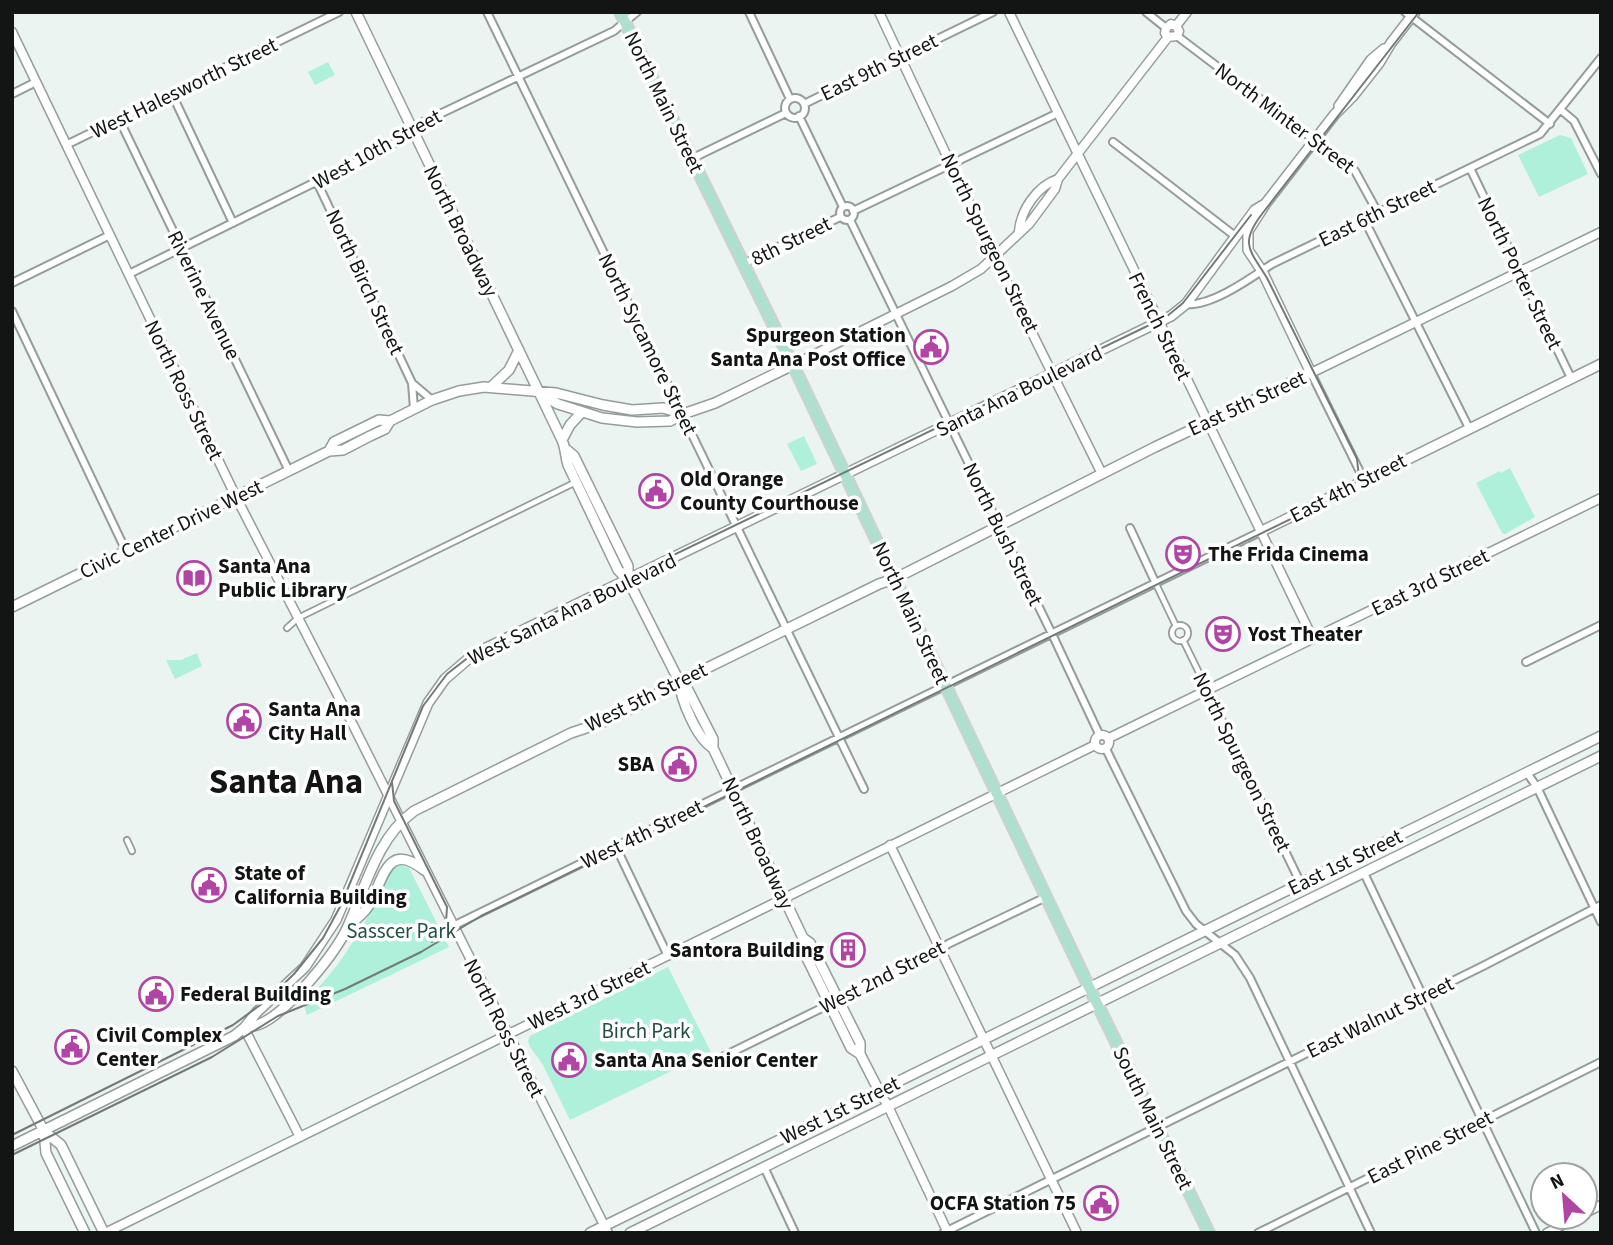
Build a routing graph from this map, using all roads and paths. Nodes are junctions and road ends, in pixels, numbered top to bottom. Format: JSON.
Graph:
{"nodes":[{"id":1,"x":339,"y":12,"type":"edge"},
{"id":2,"x":356,"y":12,"type":"edge"},
{"id":3,"x":487,"y":12,"type":"edge"},
{"id":4,"x":637,"y":12,"type":"edge"},
{"id":5,"x":749,"y":12,"type":"edge"},
{"id":6,"x":879,"y":12,"type":"edge"},
{"id":7,"x":993,"y":12,"type":"edge"},
{"id":8,"x":1009,"y":12,"type":"edge"},
{"id":9,"x":1146,"y":12,"type":"edge"},
{"id":10,"x":1187,"y":12,"type":"edge"},
{"id":11,"x":1410,"y":14,"type":"edge"},
{"id":12,"x":622,"y":17,"type":"edge"},
{"id":13,"x":1176,"y":26,"type":"junction"},
{"id":14,"x":1166,"y":27,"type":"junction"},
{"id":15,"x":12,"y":32,"type":"edge"},
{"id":16,"x":1172,"y":36,"type":"junction"},
{"id":17,"x":901,"y":57,"type":"junction"},
{"id":18,"x":1601,"y":58,"type":"edge"},
{"id":19,"x":518,"y":77,"type":"junction"},
{"id":20,"x":37,"y":82,"type":"junction"},
{"id":21,"x":12,"y":94,"type":"edge"},
{"id":22,"x":172,"y":94,"type":"junction"},
{"id":23,"x":790,"y":99,"type":"junction"},
{"id":24,"x":804,"y":104,"type":"junction"},
{"id":25,"x":1561,"y":110,"type":"junction"},
{"id":26,"x":786,"y":113,"type":"junction"},
{"id":27,"x":1058,"y":113,"type":"junction"},
{"id":28,"x":799,"y":116,"type":"junction"},
{"id":29,"x":119,"y":119,"type":"junction"},
{"id":30,"x":1550,"y":124,"type":"junction"},
{"id":31,"x":413,"y":131,"type":"junction"},
{"id":32,"x":1314,"y":140,"type":"junction"},
{"id":33,"x":1114,"y":142,"type":"dead end"},
{"id":34,"x":66,"y":145,"type":"junction"},
{"id":35,"x":1077,"y":154,"type":"junction"},
{"id":36,"x":691,"y":159,"type":"junction"},
{"id":37,"x":951,"y":165,"type":"junction"},
{"id":38,"x":1470,"y":168,"type":"junction"},
{"id":39,"x":1601,"y":174,"type":"edge"},
{"id":40,"x":317,"y":182,"type":"junction"},
{"id":41,"x":1266,"y":203,"type":"junction"},
{"id":42,"x":843,"y":207,"type":"junction"},
{"id":43,"x":853,"y":211,"type":"junction"},
{"id":44,"x":1378,"y":213,"type":"junction"},
{"id":45,"x":840,"y":217,"type":"junction"},
{"id":46,"x":1364,"y":219,"type":"junction"},
{"id":47,"x":850,"y":220,"type":"junction"},
{"id":48,"x":233,"y":223,"type":"junction"},
{"id":49,"x":1601,"y":232,"type":"edge"},
{"id":50,"x":110,"y":235,"type":"junction"},
{"id":51,"x":1235,"y":236,"type":"junction"},
{"id":52,"x":181,"y":248,"type":"junction"},
{"id":53,"x":995,"y":258,"type":"junction"},
{"id":54,"x":743,"y":264,"type":"junction"},
{"id":55,"x":1262,"y":271,"type":"junction"},
{"id":56,"x":1520,"y":272,"type":"junction"},
{"id":57,"x":129,"y":274,"type":"junction"},
{"id":58,"x":12,"y":283,"type":"edge"},
{"id":59,"x":1186,"y":303,"type":"junction"},
{"id":60,"x":12,"y":311,"type":"edge"},
{"id":61,"x":896,"y":314,"type":"junction"},
{"id":62,"x":1415,"y":322,"type":"junction"},
{"id":63,"x":1158,"y":323,"type":"junction"},
{"id":64,"x":519,"y":350,"type":"junction"},
{"id":65,"x":1601,"y":364,"type":"edge"},
{"id":66,"x":793,"y":365,"type":"junction"},
{"id":67,"x":1311,"y":373,"type":"junction"},
{"id":68,"x":1054,"y":374,"type":"junction"},
{"id":69,"x":1571,"y":378,"type":"junction"},
{"id":70,"x":412,"y":383,"type":"junction"},
{"id":71,"x":491,"y":387,"type":"junction"},
{"id":72,"x":539,"y":393,"type":"junction"},
{"id":73,"x":432,"y":400,"type":"junction"},
{"id":74,"x":414,"y":409,"type":"junction"},
{"id":75,"x":582,"y":412,"type":"junction"},
{"id":76,"x":683,"y":414,"type":"junction"},
{"id":77,"x":1206,"y":422,"type":"junction"},
{"id":78,"x":949,"y":424,"type":"junction"},
{"id":79,"x":1469,"y":428,"type":"junction"},
{"id":80,"x":562,"y":440,"type":"junction"},
{"id":81,"x":567,"y":450,"type":"junction"},
{"id":82,"x":880,"y":458,"type":"joint"},
{"id":83,"x":289,"y":471,"type":"junction"},
{"id":84,"x":1102,"y":474,"type":"junction"},
{"id":85,"x":845,"y":475,"type":"junction"},
{"id":86,"x":1364,"y":480,"type":"junction"},
{"id":87,"x":576,"y":482,"type":"junction"},
{"id":88,"x":236,"y":497,"type":"junction"},
{"id":89,"x":1601,"y":498,"type":"edge"},
{"id":90,"x":737,"y":528,"type":"junction"},
{"id":91,"x":999,"y":528,"type":"junction"},
{"id":92,"x":1130,"y":528,"type":"dead end"},
{"id":93,"x":1260,"y":532,"type":"junction"},
{"id":94,"x":126,"y":551,"type":"junction"},
{"id":95,"x":894,"y":579,"type":"junction"},
{"id":96,"x":628,"y":580,"type":"junction"},
{"id":97,"x":1156,"y":584,"type":"junction"},
{"id":98,"x":13,"y":604,"type":"edge"},
{"id":99,"x":298,"y":618,"type":"junction"},
{"id":100,"x":1601,"y":625,"type":"edge"},
{"id":101,"x":1176,"y":626,"type":"junction"},
{"id":102,"x":287,"y":628,"type":"dead end"},
{"id":103,"x":786,"y":629,"type":"junction"},
{"id":104,"x":1052,"y":634,"type":"junction"},
{"id":105,"x":1313,"y":639,"type":"junction"},
{"id":106,"x":1183,"y":640,"type":"junction"},
{"id":107,"x":1526,"y":662,"type":"dead end"},
{"id":108,"x":679,"y":681,"type":"junction"},
{"id":109,"x":945,"y":686,"type":"junction"},
{"id":110,"x":1207,"y":690,"type":"junction"},
{"id":111,"x":1601,"y":736,"type":"edge"},
{"id":112,"x":839,"y":737,"type":"junction"},
{"id":113,"x":1104,"y":737,"type":"junction"},
{"id":114,"x":1096,"y":745,"type":"junction"},
{"id":115,"x":1106,"y":749,"type":"junction"},
{"id":116,"x":1601,"y":756,"type":"edge"},
{"id":117,"x":1527,"y":773,"type":"junction"},
{"id":118,"x":1537,"y":787,"type":"junction"},
{"id":119,"x":732,"y":789,"type":"junction"},
{"id":120,"x":864,"y":789,"type":"dead end"},
{"id":121,"x":997,"y":793,"type":"junction"},
{"id":122,"x":388,"y":796,"type":"junction"},
{"id":123,"x":400,"y":821,"type":"junction"},
{"id":124,"x":127,"y":841,"type":"dead end"},
{"id":125,"x":890,"y":845,"type":"junction"},
{"id":126,"x":616,"y":847,"type":"junction"},
{"id":127,"x":132,"y":850,"type":"dead end"},
{"id":128,"x":424,"y":870,"type":"junction"},
{"id":129,"x":1364,"y":873,"type":"junction"},
{"id":130,"x":1301,"y":884,"type":"junction"},
{"id":131,"x":1046,"y":897,"type":"junction"},
{"id":132,"x":783,"y":898,"type":"junction"},
{"id":133,"x":1597,"y":906,"type":"edge"},
{"id":134,"x":1601,"y":922,"type":"edge"},
{"id":135,"x":348,"y":926,"type":"junction"},
{"id":136,"x":453,"y":926,"type":"junction"},
{"id":137,"x":1206,"y":931,"type":"junction"},
{"id":138,"x":1221,"y":943,"type":"junction"},
{"id":139,"x":942,"y":950,"type":"junction"},
{"id":140,"x":668,"y":956,"type":"junction"},
{"id":141,"x":1089,"y":987,"type":"junction"},
{"id":142,"x":1423,"y":996,"type":"junction"},
{"id":143,"x":834,"y":1002,"type":"junction"},
{"id":144,"x":1097,"y":1003,"type":"junction"},
{"id":145,"x":244,"y":1028,"type":"junction"},
{"id":146,"x":507,"y":1035,"type":"junction"},
{"id":147,"x":985,"y":1039,"type":"junction"},
{"id":148,"x":992,"y":1053,"type":"junction"},
{"id":149,"x":718,"y":1059,"type":"dead end"},
{"id":150,"x":1290,"y":1062,"type":"junction"},
{"id":151,"x":1601,"y":1062,"type":"edge"},
{"id":152,"x":12,"y":1071,"type":"edge"},
{"id":153,"x":878,"y":1091,"type":"junction"},
{"id":154,"x":888,"y":1106,"type":"junction"},
{"id":155,"x":1483,"y":1121,"type":"junction"},
{"id":156,"x":1158,"y":1128,"type":"junction"},
{"id":157,"x":44,"y":1130,"type":"junction"},
{"id":158,"x":300,"y":1137,"type":"junction"},
{"id":159,"x":12,"y":1146,"type":"edge"},
{"id":160,"x":764,"y":1167,"type":"junction"},
{"id":161,"x":1052,"y":1180,"type":"junction"},
{"id":162,"x":1349,"y":1188,"type":"junction"},
{"id":163,"x":606,"y":1229,"type":"edge"},
{"id":164,"x":946,"y":1232,"type":"edge"},
{"id":165,"x":85,"y":1233,"type":"edge"},
{"id":166,"x":104,"y":1233,"type":"edge"},
{"id":167,"x":590,"y":1233,"type":"edge"},
{"id":168,"x":630,"y":1233,"type":"edge"},
{"id":169,"x":795,"y":1233,"type":"edge"},
{"id":170,"x":1077,"y":1233,"type":"edge"},
{"id":171,"x":1209,"y":1233,"type":"edge"},
{"id":172,"x":1258,"y":1233,"type":"edge"},
{"id":173,"x":1371,"y":1233,"type":"edge"},
{"id":174,"x":1536,"y":1233,"type":"edge"}],
"edges":[{"from":1,"to":22,"type":"street","name":"West Halesworth Street"},
{"from":2,"to":31,"type":"main road","name":"North Broadway"},
{"from":3,"to":19,"type":"street","name":"North Sycamore Street"},
{"from":4,"to":12,"type":"street","name":"West 10th Street"},
{"from":5,"to":23,"type":"street"},
{"from":6,"to":17,"type":"street","name":"North Spurgeon Street"},
{"from":7,"to":17,"type":"street","name":"East 9th Street"},
{"from":8,"to":27,"type":"street","name":"French Street"},
{"from":9,"to":14,"type":"street"},
{"from":10,"to":13,"type":"street"},
{"from":11,"to":30,"type":"street"},
{"from":11,"to":32,"type":"main road"},
{"from":12,"to":19,"type":"street","name":"West 10th Street"},
{"from":12,"to":36,"type":"main road","name":"North Main Street"},
{"from":13,"to":14,"type":"street"},
{"from":13,"to":16,"type":"street"},
{"from":14,"to":16,"type":"street"},
{"from":15,"to":20,"type":"street","name":"North Ross Street"},
{"from":16,"to":32,"type":"street","name":"North Minter Street"},
{"from":16,"to":35,"type":"street"},
{"from":17,"to":24,"type":"street","name":"East 9th Street"},
{"from":17,"to":37,"type":"street","name":"North Spurgeon Street"},
{"from":18,"to":25,"type":"street","name":"East 6th Street"},
{"from":19,"to":31,"type":"street","name":"West 10th Street"},
{"from":19,"to":76,"type":"street","name":"North Sycamore Street"},
{"from":20,"to":21,"type":"street"},
{"from":20,"to":34,"type":"street","name":"North Ross Street"},
{"from":22,"to":29,"type":"street","name":"West Halesworth Street"},
{"from":22,"to":48,"type":"street"},
{"from":23,"to":24,"type":"street"},
{"from":23,"to":26,"type":"street"},
{"from":24,"to":28,"type":"street"},
{"from":25,"to":30,"type":"street","name":"East 6th Street"},
{"from":25,"to":39,"type":"street"},
{"from":26,"to":28,"type":"street"},
{"from":26,"to":36,"type":"street"},
{"from":27,"to":35,"type":"street","name":"French Street"},
{"from":27,"to":37,"type":"street","name":"8th Street"},
{"from":28,"to":42,"type":"street"},
{"from":29,"to":34,"type":"street","name":"West Halesworth Street"},
{"from":29,"to":52,"type":"street","name":"Riverine Avenue"},
{"from":30,"to":38,"type":"street","name":"East 6th Street"},
{"from":31,"to":40,"type":"street","name":"West 10th Street"},
{"from":31,"to":64,"type":"main road","name":"North Broadway"},
{"from":32,"to":41,"type":"main road"},
{"from":32,"to":44,"type":"street","name":"North Minter Street"},
{"from":33,"to":51,"type":"street"},
{"from":34,"to":50,"type":"street","name":"North Ross Street"},
{"from":35,"to":53,"type":"street"},
{"from":35,"to":63,"type":"street","name":"French Street"},
{"from":36,"to":54,"type":"main road","name":"North Main Street"},
{"from":37,"to":43,"type":"street","name":"8th Street"},
{"from":37,"to":53,"type":"street","name":"North Spurgeon Street"},
{"from":38,"to":44,"type":"street","name":"East 6th Street"},
{"from":38,"to":56,"type":"street","name":"North Porter Street"},
{"from":40,"to":48,"type":"street","name":"West 10th Street"},
{"from":40,"to":70,"type":"street","name":"North Birch Street"},
{"from":41,"to":51,"type":"main road","name":"Santa Ana Boulevard"},
{"from":41,"to":55,"type":"main road"},
{"from":42,"to":43,"type":"street"},
{"from":42,"to":45,"type":"street"},
{"from":43,"to":47,"type":"street"},
{"from":44,"to":46,"type":"street","name":"East 6th Street"},
{"from":45,"to":47,"type":"street"},
{"from":45,"to":54,"type":"street","name":"8th Street"},
{"from":46,"to":55,"type":"street","name":"East 6th Street"},
{"from":46,"to":62,"type":"street"},
{"from":47,"to":61,"type":"street","name":"North Bush Street"},
{"from":48,"to":52,"type":"street","name":"West 10th Street"},
{"from":49,"to":56,"type":"street","name":"East 5th Street"},
{"from":50,"to":57,"type":"street","name":"North Ross Street"},
{"from":50,"to":58,"type":"street"},
{"from":51,"to":59,"type":"main road","name":"Santa Ana Boulevard"},
{"from":52,"to":57,"type":"street","name":"West 10th Street"},
{"from":52,"to":83,"type":"street","name":"Riverine Avenue"},
{"from":53,"to":61,"type":"street"},
{"from":53,"to":68,"type":"street","name":"North Spurgeon Street"},
{"from":54,"to":66,"type":"main road","name":"North Main Street"},
{"from":55,"to":59,"type":"street","name":"East 6th Street"},
{"from":55,"to":67,"type":"main road"},
{"from":56,"to":62,"type":"street","name":"East 5th Street"},
{"from":56,"to":69,"type":"street","name":"North Porter Street"},
{"from":57,"to":88,"type":"street","name":"North Ross Street"},
{"from":59,"to":63,"type":"main road","name":"Santa Ana Boulevard"},
{"from":60,"to":94,"type":"street"},
{"from":61,"to":66,"type":"street"},
{"from":61,"to":78,"type":"street","name":"North Bush Street"},
{"from":62,"to":67,"type":"street","name":"East 5th Street"},
{"from":62,"to":79,"type":"street"},
{"from":63,"to":68,"type":"main road","name":"Santa Ana Boulevard"},
{"from":63,"to":77,"type":"street","name":"French Street"},
{"from":64,"to":71,"type":"main road"},
{"from":64,"to":72,"type":"main road","name":"North Broadway"},
{"from":65,"to":69,"type":"main road","name":"East 4th Street"},
{"from":66,"to":76,"type":"main road","name":"Civic Center Drive West"},
{"from":66,"to":85,"type":"main road","name":"North Main Street"},
{"from":67,"to":77,"type":"main road","name":"East 5th Street"},
{"from":67,"to":86,"type":"street"},
{"from":68,"to":78,"type":"main road","name":"Santa Ana Boulevard"},
{"from":68,"to":84,"type":"street","name":"North Spurgeon Street"},
{"from":69,"to":79,"type":"main road","name":"East 4th Street"},
{"from":70,"to":73,"type":"street","name":"North Birch Street"},
{"from":70,"to":74,"type":"street","name":"North Birch Street"},
{"from":71,"to":72,"type":"main road","name":"Civic Center Drive West"},
{"from":71,"to":73,"type":"main road","name":"Civic Center Drive West"},
{"from":72,"to":75,"type":"main road","name":"Civic Center Drive West"},
{"from":72,"to":76,"type":"main road","name":"Civic Center Drive West"},
{"from":72,"to":80,"type":"main road","name":"North Broadway"},
{"from":73,"to":74,"type":"main road","name":"Civic Center Drive West"},
{"from":74,"to":83,"type":"main road","name":"Civic Center Drive West"},
{"from":75,"to":76,"type":"main road","name":"Civic Center Drive West"},
{"from":75,"to":80,"type":"main road"},
{"from":76,"to":90,"type":"street","name":"North Sycamore Street"},
{"from":77,"to":84,"type":"main road","name":"East 5th Street"},
{"from":77,"to":93,"type":"street","name":"French Street"},
{"from":78,"to":82,"type":"main road","name":"Santa Ana Boulevard"},
{"from":78,"to":91,"type":"street","name":"North Bush Street"},
{"from":79,"to":86,"type":"main road","name":"East 4th Street"},
{"from":80,"to":81,"type":"main road","name":"North Broadway"},
{"from":81,"to":87,"type":"main road","name":"North Broadway"},
{"from":81,"to":96,"type":"main road","name":"North Broadway"},
{"from":82,"to":85,"type":"main road","name":"West Santa Ana Boulevard"},
{"from":83,"to":88,"type":"main road","name":"Civic Center Drive West"},
{"from":84,"to":91,"type":"main road","name":"East 5th Street"},
{"from":85,"to":90,"type":"main road","name":"West Santa Ana Boulevard"},
{"from":85,"to":95,"type":"main road","name":"North Main Street"},
{"from":86,"to":93,"type":"main road","name":"East 4th Street"},
{"from":87,"to":96,"type":"main road","name":"North Broadway"},
{"from":87,"to":99,"type":"street"},
{"from":88,"to":94,"type":"main road","name":"Civic Center Drive West"},
{"from":88,"to":99,"type":"street","name":"North Ross Street"},
{"from":89,"to":105,"type":"street","name":"East 3rd Street"},
{"from":90,"to":96,"type":"main road","name":"West Santa Ana Boulevard"},
{"from":90,"to":103,"type":"street","name":"North Sycamore Street"},
{"from":91,"to":95,"type":"main road","name":"East 5th Street"},
{"from":91,"to":104,"type":"street","name":"North Bush Street"},
{"from":92,"to":97,"type":"street","name":"North Spurgeon Street"},
{"from":93,"to":97,"type":"street","name":"East 4th Street"},
{"from":93,"to":105,"type":"street","name":"French Street"},
{"from":94,"to":98,"type":"main road","name":"Civic Center Drive West"},
{"from":95,"to":103,"type":"main road","name":"West 5th Street"},
{"from":95,"to":109,"type":"main road","name":"North Main Street"},
{"from":96,"to":108,"type":"main road","name":"North Broadway"},
{"from":96,"to":122,"type":"main road","name":"West Santa Ana Boulevard"},
{"from":97,"to":101,"type":"street","name":"North Spurgeon Street"},
{"from":97,"to":104,"type":"street","name":"East 4th Street"},
{"from":99,"to":102,"type":"street"},
{"from":99,"to":122,"type":"street","name":"North Ross Street"},
{"from":100,"to":107,"type":"street"},
{"from":101,"to":106,"type":"street","name":"North Spurgeon Street"},
{"from":101,"to":106,"type":"street","name":"North Spurgeon Street"},
{"from":103,"to":108,"type":"main road","name":"West 5th Street"},
{"from":103,"to":112,"type":"street","name":"North Sycamore Street"},
{"from":104,"to":109,"type":"street","name":"East 4th Street"},
{"from":104,"to":113,"type":"street","name":"North Bush Street"},
{"from":105,"to":110,"type":"street","name":"East 3rd Street"},
{"from":106,"to":110,"type":"street","name":"North Spurgeon Street"},
{"from":108,"to":119,"type":"main road","name":"North Broadway"},
{"from":108,"to":123,"type":"main road","name":"West 5th Street"},
{"from":109,"to":112,"type":"street","name":"West 4th Street"},
{"from":109,"to":121,"type":"main road","name":"North Main Street"},
{"from":110,"to":113,"type":"street","name":"East 3rd Street"},
{"from":110,"to":130,"type":"street","name":"North Spurgeon Street"},
{"from":111,"to":117,"type":"main road","name":"East 1st Street"},
{"from":112,"to":119,"type":"street","name":"West 4th Street"},
{"from":112,"to":120,"type":"street","name":"North Sycamore Street"},
{"from":113,"to":114,"type":"street"},
{"from":113,"to":115,"type":"street"},
{"from":114,"to":115,"type":"street"},
{"from":114,"to":121,"type":"street"},
{"from":115,"to":137,"type":"street"},
{"from":116,"to":118,"type":"main road","name":"East 1st Street"},
{"from":117,"to":118,"type":"street"},
{"from":117,"to":130,"type":"main road","name":"East 1st Street"},
{"from":118,"to":129,"type":"main road","name":"East 1st Street"},
{"from":118,"to":133,"type":"street"},
{"from":119,"to":126,"type":"street","name":"West 4th Street"},
{"from":119,"to":132,"type":"main road","name":"North Broadway"},
{"from":121,"to":125,"type":"street","name":"West 3rd Street"},
{"from":121,"to":131,"type":"main road","name":"North Main Street"},
{"from":122,"to":123,"type":"street","name":"North Ross Street"},
{"from":122,"to":145,"type":"main road","name":"West Santa Ana Boulevard"},
{"from":123,"to":128,"type":"street","name":"North Ross Street"},
{"from":123,"to":135,"type":"main road","name":"West Santa Ana Boulevard"},
{"from":124,"to":127,"type":"street"},
{"from":125,"to":132,"type":"street","name":"West 3rd Street"},
{"from":125,"to":139,"type":"street"},
{"from":126,"to":136,"type":"street","name":"West 4th Street"},
{"from":126,"to":140,"type":"street"},
{"from":128,"to":135,"type":"main road"},
{"from":128,"to":136,"type":"street","name":"North Ross Street"},
{"from":129,"to":138,"type":"main road","name":"East 1st Street"},
{"from":129,"to":142,"type":"street"},
{"from":130,"to":137,"type":"main road","name":"East 1st Street"},
{"from":131,"to":139,"type":"street","name":"West 2nd Street"},
{"from":131,"to":141,"type":"main road","name":"North Main Street"},
{"from":132,"to":140,"type":"street","name":"West 3rd Street"},
{"from":132,"to":143,"type":"main road","name":"North Broadway"},
{"from":133,"to":134,"type":"street"},
{"from":133,"to":142,"type":"street","name":"East Walnut Street"},
{"from":135,"to":145,"type":"main road","name":"West Santa Ana Boulevard"},
{"from":136,"to":146,"type":"street","name":"North Ross Street"},
{"from":137,"to":138,"type":"street"},
{"from":137,"to":141,"type":"main road","name":"East 1st Street"},
{"from":138,"to":144,"type":"main road","name":"East 1st Street"},
{"from":138,"to":150,"type":"street"},
{"from":139,"to":143,"type":"street","name":"West 2nd Street"},
{"from":139,"to":147,"type":"street"},
{"from":140,"to":146,"type":"street","name":"West 3rd Street"},
{"from":141,"to":144,"type":"main road","name":"South Main Street"},
{"from":141,"to":147,"type":"main road","name":"West 1st Street"},
{"from":142,"to":150,"type":"street","name":"East Walnut Street"},
{"from":142,"to":155,"type":"street"},
{"from":143,"to":149,"type":"street","name":"West 2nd Street"},
{"from":143,"to":153,"type":"main road","name":"North Broadway"},
{"from":144,"to":148,"type":"main road","name":"West 1st Street"},
{"from":144,"to":156,"type":"main road","name":"South Main Street"},
{"from":145,"to":157,"type":"main road","name":"West Santa Ana Boulevard"},
{"from":145,"to":158,"type":"street"},
{"from":146,"to":158,"type":"street","name":"West 3rd Street"},
{"from":146,"to":163,"type":"street","name":"North Ross Street"},
{"from":147,"to":148,"type":"street"},
{"from":147,"to":153,"type":"main road","name":"West 1st Street"},
{"from":148,"to":154,"type":"main road","name":"West 1st Street"},
{"from":148,"to":161,"type":"street"},
{"from":150,"to":156,"type":"street","name":"East Walnut Street"},
{"from":150,"to":162,"type":"street"},
{"from":151,"to":155,"type":"street","name":"East Pine Street"},
{"from":152,"to":157,"type":"main road"},
{"from":153,"to":154,"type":"street"},
{"from":153,"to":163,"type":"main road","name":"West 1st Street"},
{"from":154,"to":160,"type":"main road","name":"West 1st Street"},
{"from":154,"to":164,"type":"street"},
{"from":155,"to":162,"type":"street","name":"East Pine Street"},
{"from":155,"to":174,"type":"street"},
{"from":156,"to":161,"type":"street","name":"East Walnut Street"},
{"from":156,"to":171,"type":"main road","name":"South Main Street"},
{"from":157,"to":159,"type":"main road","name":"West Santa Ana Boulevard"},
{"from":157,"to":165,"type":"main road"},
{"from":157,"to":166,"type":"main road"},
{"from":158,"to":166,"type":"street","name":"West 3rd Street"},
{"from":160,"to":168,"type":"main road","name":"West 1st Street"},
{"from":160,"to":169,"type":"street"},
{"from":161,"to":164,"type":"street","name":"East Walnut Street"},
{"from":161,"to":170,"type":"street"},
{"from":162,"to":172,"type":"street","name":"East Pine Street"},
{"from":162,"to":173,"type":"street"},
{"from":163,"to":167,"type":"main road","name":"West 1st Street"}]}
